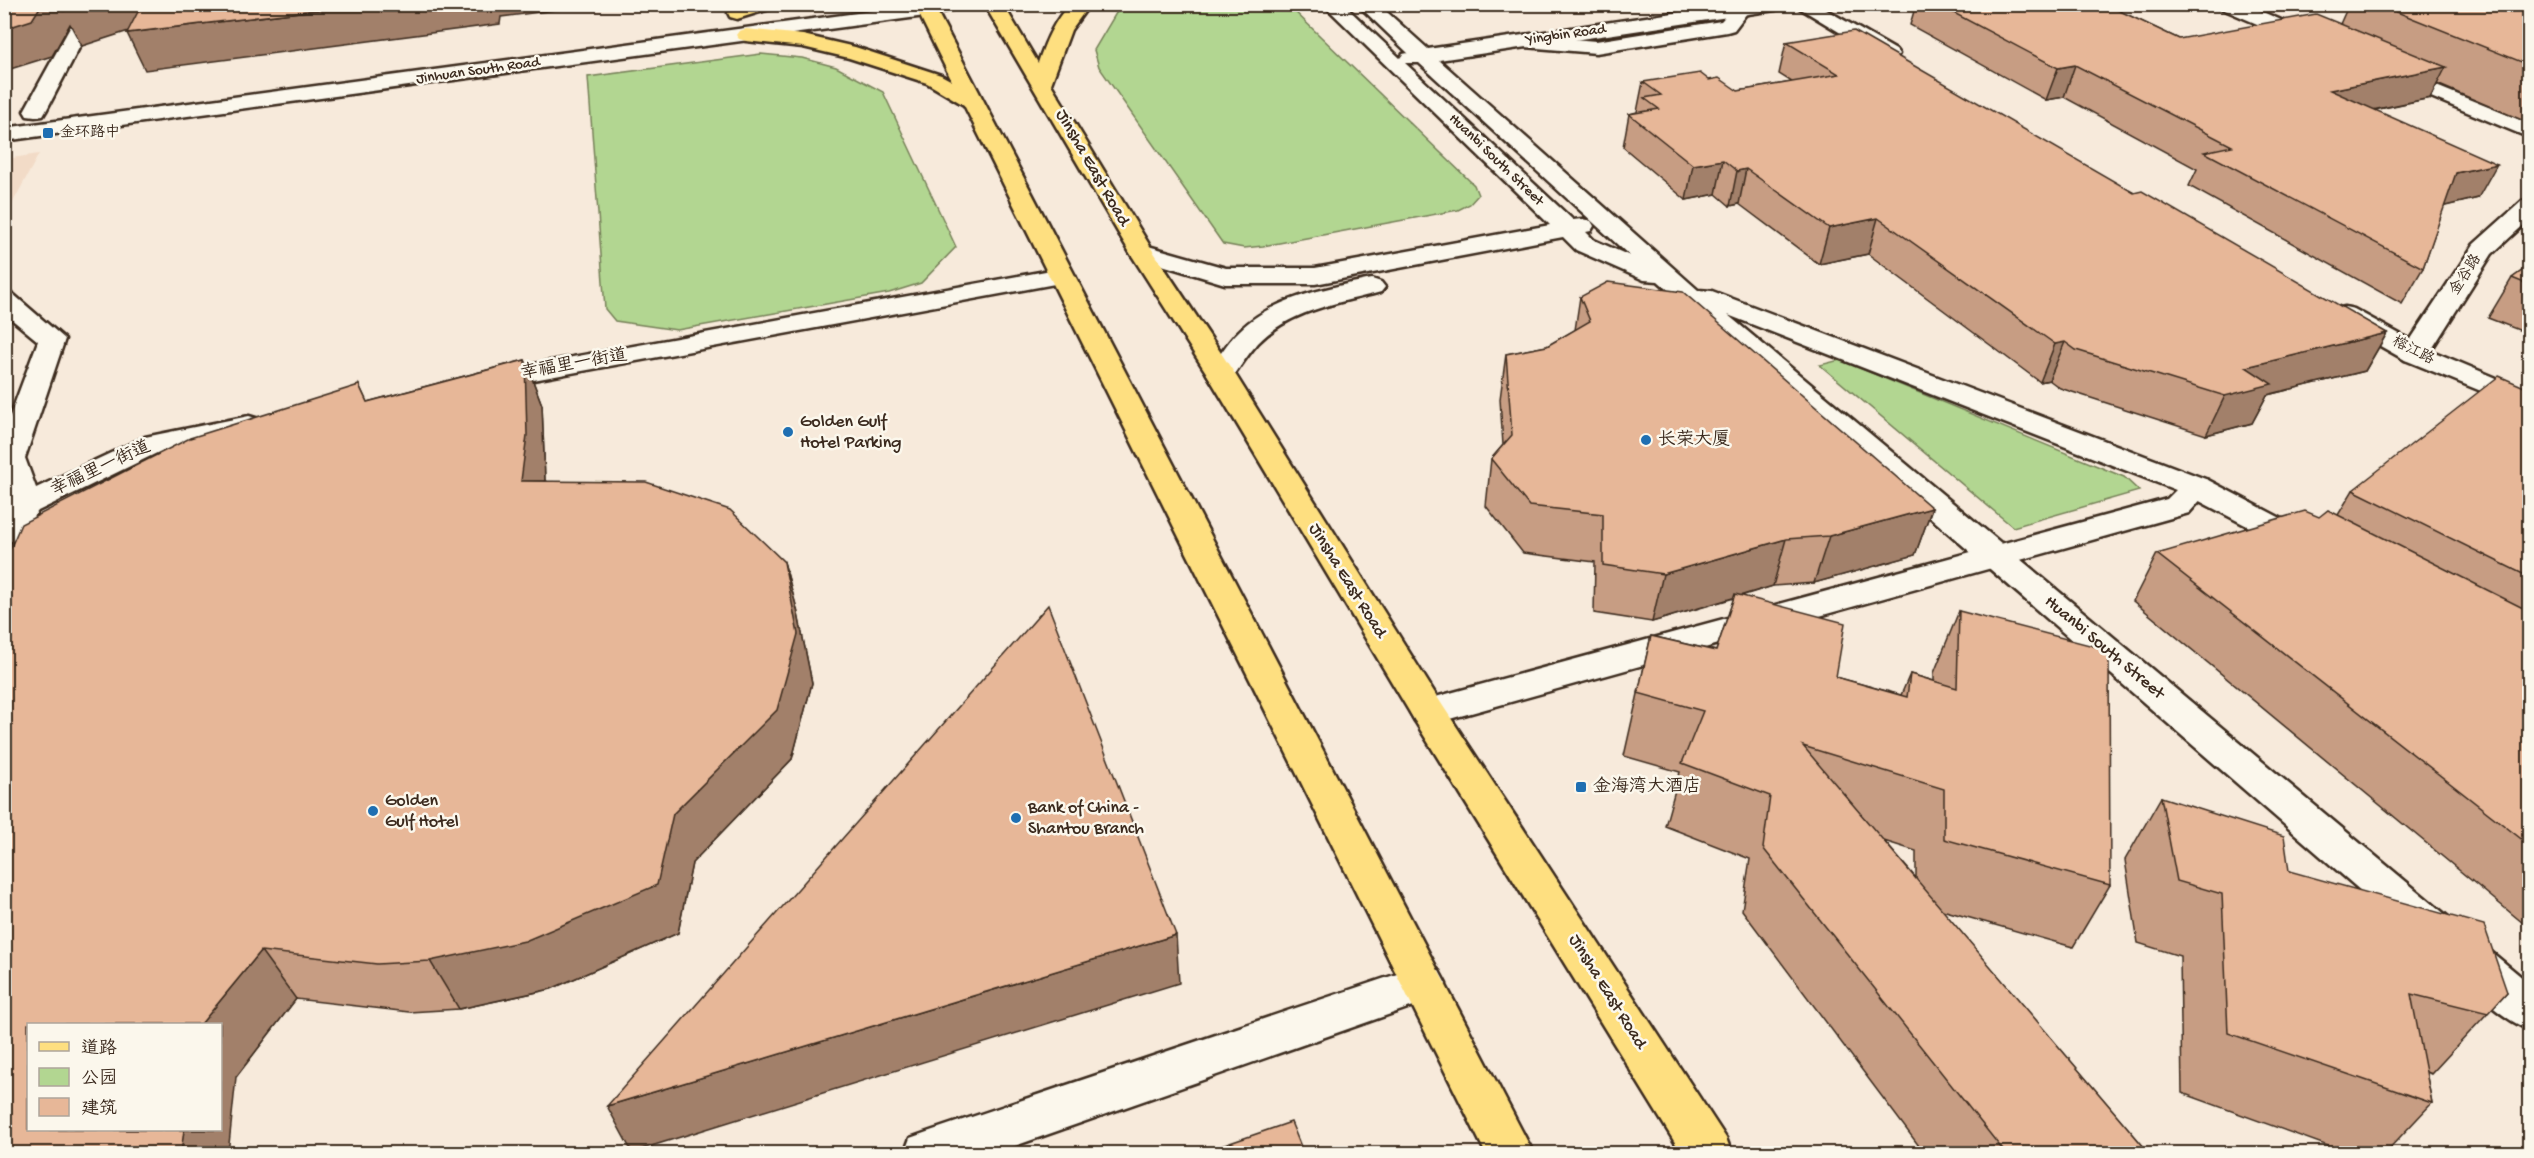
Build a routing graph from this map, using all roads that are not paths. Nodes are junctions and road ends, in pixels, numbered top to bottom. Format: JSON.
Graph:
{"nodes":[{"id":1,"x":93,"y":4,"type":"edge"},
{"id":2,"x":766,"y":4,"type":"edge"},
{"id":3,"x":993,"y":4,"type":"edge"},
{"id":4,"x":1081,"y":4,"type":"edge"},
{"id":5,"x":1332,"y":4,"type":"edge"},
{"id":6,"x":1366,"y":4,"type":"edge"},
{"id":7,"x":1694,"y":4,"type":"edge"},
{"id":8,"x":1775,"y":4,"type":"edge"},
{"id":9,"x":1802,"y":4,"type":"edge"},
{"id":10,"x":2227,"y":4,"type":"edge"},
{"id":11,"x":789,"y":6,"type":"edge"},
{"id":12,"x":933,"y":6,"type":"edge"},
{"id":13,"x":737,"y":13,"type":"junction"},
{"id":14,"x":714,"y":16,"type":"dead end"},
{"id":15,"x":746,"y":34,"type":"junction"},
{"id":16,"x":2324,"y":46,"type":"edge"},
{"id":17,"x":1419,"y":50,"type":"junction"},
{"id":18,"x":1388,"y":55,"type":"junction"},
{"id":19,"x":1906,"y":64,"type":"edge"},
{"id":20,"x":2378,"y":68,"type":"edge"},
{"id":21,"x":1042,"y":82,"type":"junction"},
{"id":22,"x":972,"y":101,"type":"junction"},
{"id":23,"x":59,"y":107,"type":"dead end"},
{"id":24,"x":35,"y":111,"type":"junction"},
{"id":25,"x":15,"y":113,"type":"dead end"},
{"id":26,"x":2529,"y":132,"type":"edge"},
{"id":27,"x":4,"y":135,"type":"edge"},
{"id":28,"x":2529,"y":206,"type":"edge"},
{"id":29,"x":1616,"y":229,"type":"junction"},
{"id":30,"x":1576,"y":237,"type":"junction"},
{"id":31,"x":1141,"y":251,"type":"junction"},
{"id":32,"x":1062,"y":276,"type":"junction"},
{"id":33,"x":1678,"y":286,"type":"junction"},
{"id":34,"x":4,"y":300,"type":"edge"},
{"id":35,"x":2322,"y":301,"type":"edge"},
{"id":36,"x":2415,"y":354,"type":"junction"},
{"id":37,"x":1221,"y":374,"type":"junction"},
{"id":38,"x":458,"y":386,"type":"edge"},
{"id":39,"x":2529,"y":403,"type":"edge"},
{"id":40,"x":271,"y":421,"type":"edge"},
{"id":41,"x":2197,"y":487,"type":"junction"},
{"id":42,"x":27,"y":504,"type":"junction"},
{"id":43,"x":4,"y":533,"type":"edge"},
{"id":44,"x":1997,"y":557,"type":"junction"},
{"id":45,"x":2332,"y":557,"type":"edge"},
{"id":46,"x":1428,"y":712,"type":"junction"},
{"id":47,"x":1424,"y":984,"type":"junction"},
{"id":48,"x":2529,"y":1011,"type":"edge"},
{"id":49,"x":927,"y":1154,"type":"edge"},
{"id":50,"x":1511,"y":1154,"type":"edge"},
{"id":51,"x":1709,"y":1154,"type":"edge"}],
"edges":[{"from":1,"to":24,"type":"street"},
{"from":2,"to":13,"type":"main road"},
{"from":3,"to":21,"type":"main road","name":"Jinsha East Road"},
{"from":4,"to":21,"type":"main road"},
{"from":5,"to":18,"type":"street","name":"Huanbi South Street"},
{"from":6,"to":17,"type":"street","name":"Huanbi South Street"},
{"from":7,"to":17,"type":"street","name":"Yingbin Road"},
{"from":8,"to":17,"type":"street","name":"Yingbin Road"},
{"from":9,"to":19,"type":"street"},
{"from":10,"to":16,"type":"street"},
{"from":11,"to":13,"type":"street"},
{"from":12,"to":15,"type":"street","name":"Jinhuan South Road"},
{"from":12,"to":22,"type":"main road"},
{"from":13,"to":14,"type":"street"},
{"from":15,"to":22,"type":"main road"},
{"from":15,"to":27,"type":"street","name":"Jinhuan South Road"},
{"from":17,"to":18,"type":"street","name":"Yingbin Road"},
{"from":17,"to":29,"type":"street","name":"Huanbi South Street"},
{"from":18,"to":30,"type":"street","name":"Huanbi South Street"},
{"from":20,"to":26,"type":"street"},
{"from":21,"to":31,"type":"main road","name":"Jinsha East Road"},
{"from":22,"to":32,"type":"main road"},
{"from":23,"to":24,"type":"street"},
{"from":24,"to":25,"type":"street"},
{"from":28,"to":36,"type":"street","name":"金谷路"},
{"from":29,"to":30,"type":"street"},
{"from":29,"to":33,"type":"street","name":"Huanbi South Street"},
{"from":30,"to":31,"type":"street"},
{"from":30,"to":33,"type":"street","name":"Huanbi South Street"},
{"from":30,"to":37,"type":"street"},
{"from":31,"to":37,"type":"main road","name":"Jinsha East Road"},
{"from":32,"to":38,"type":"street","name":"幸福里一街道"},
{"from":32,"to":47,"type":"main road"},
{"from":33,"to":41,"type":"street"},
{"from":33,"to":44,"type":"street","name":"Huanbi South Street"},
{"from":34,"to":42,"type":"street"},
{"from":35,"to":36,"type":"street","name":"榕江路"},
{"from":36,"to":39,"type":"street","name":"榕江路"},
{"from":37,"to":46,"type":"main road","name":"Jinsha East Road"},
{"from":40,"to":42,"type":"street","name":"幸福里一街道"},
{"from":41,"to":44,"type":"street"},
{"from":41,"to":45,"type":"street"},
{"from":42,"to":43,"type":"street","name":"幸福里一街道"},
{"from":44,"to":46,"type":"street"},
{"from":44,"to":48,"type":"street","name":"Huanbi South Street"},
{"from":46,"to":51,"type":"main road","name":"Jinsha East Road"},
{"from":47,"to":49,"type":"street"},
{"from":47,"to":50,"type":"main road"}]}
